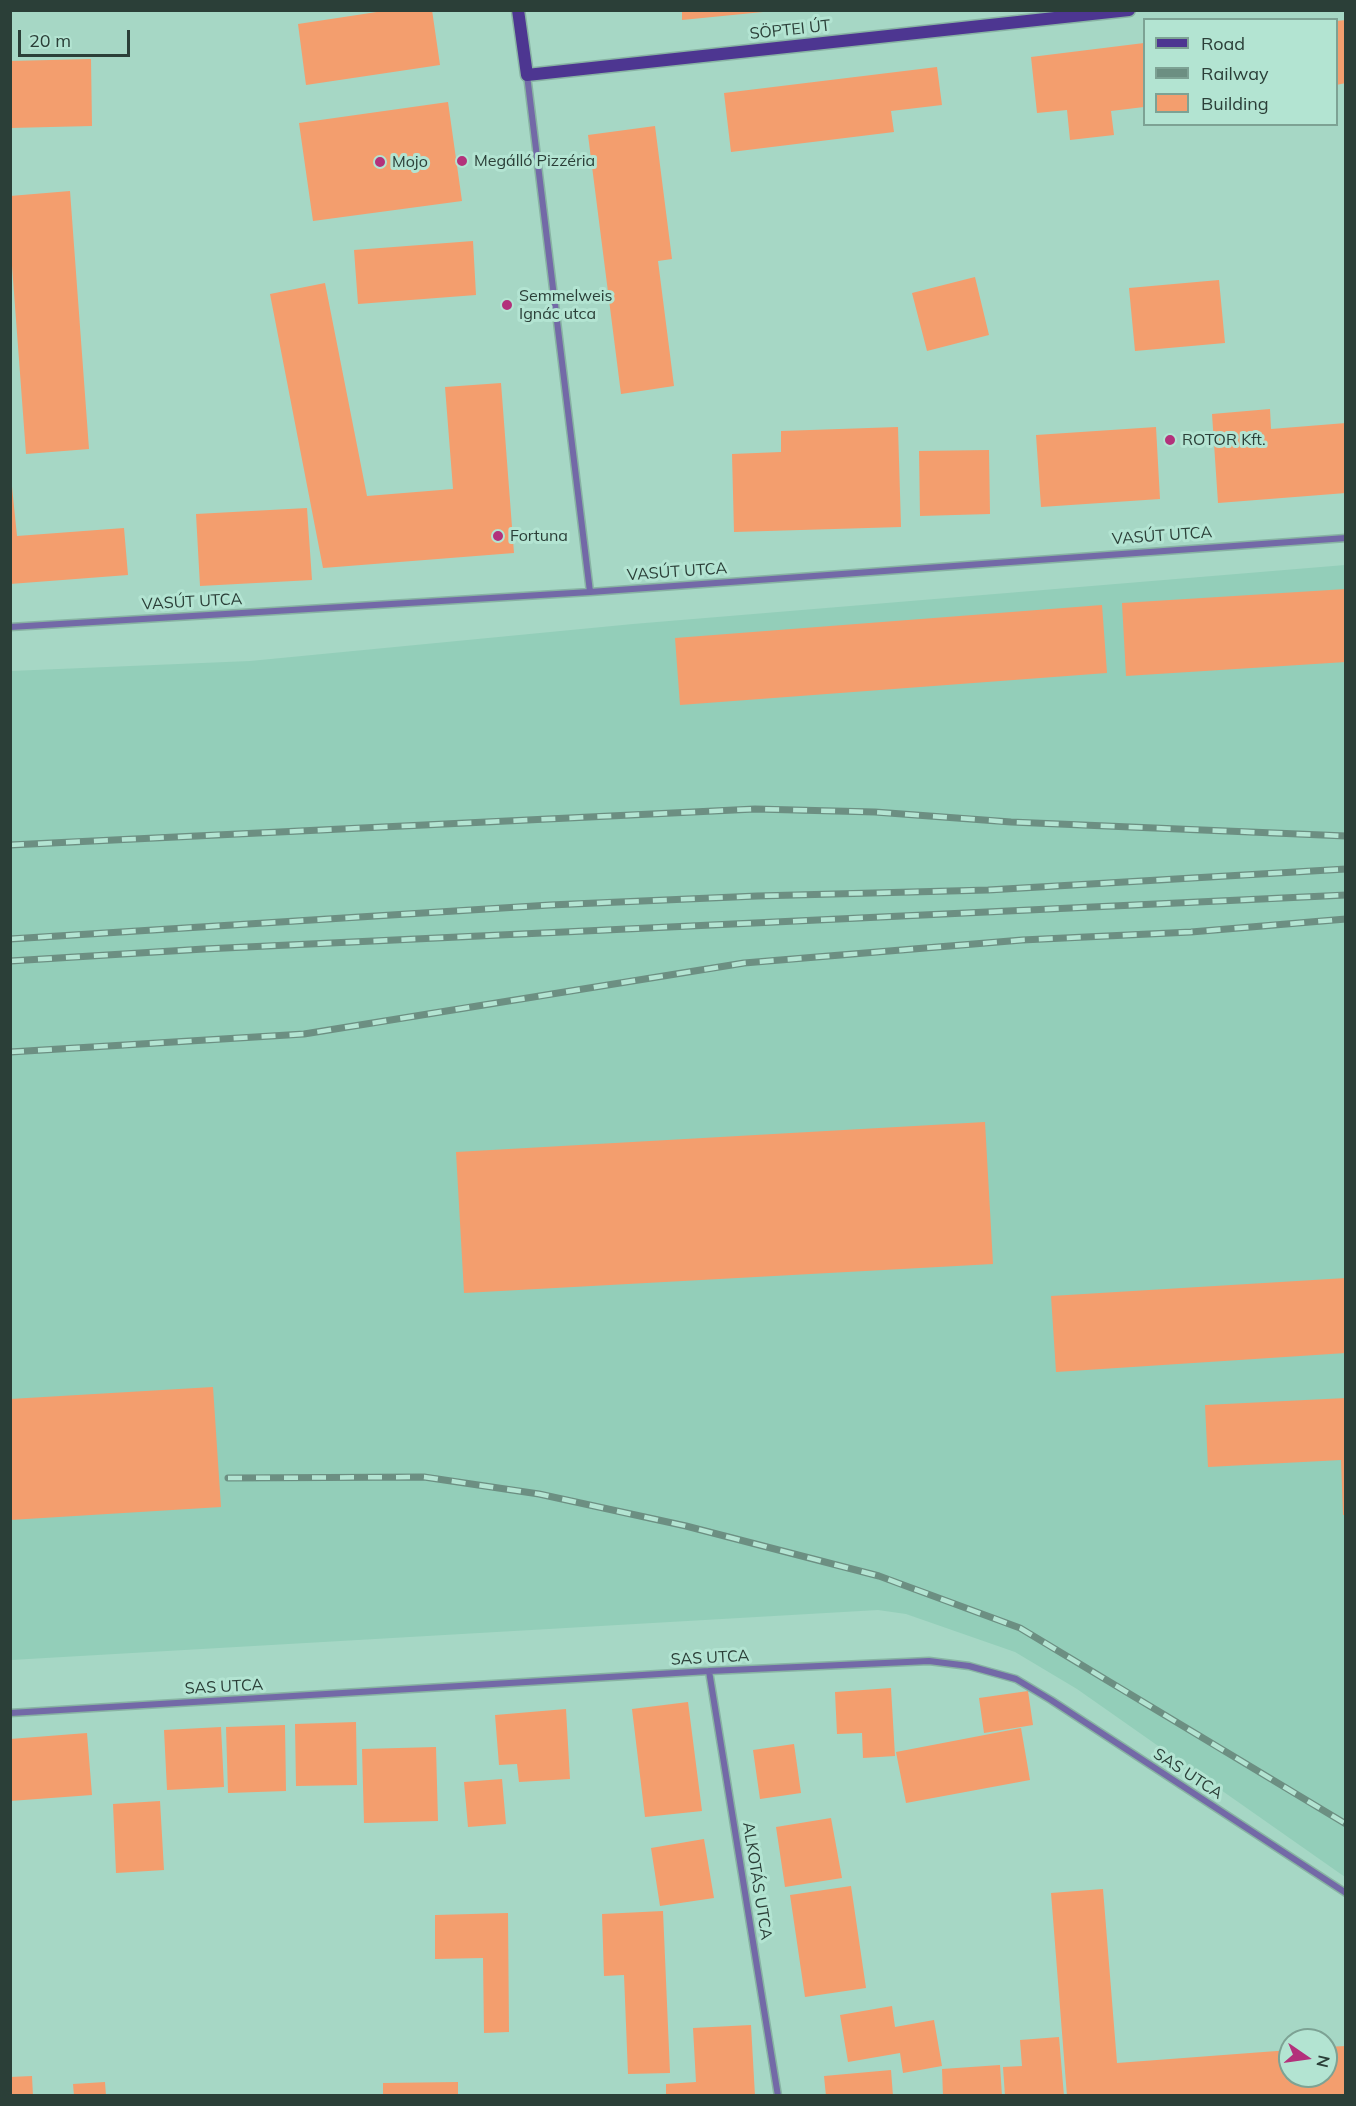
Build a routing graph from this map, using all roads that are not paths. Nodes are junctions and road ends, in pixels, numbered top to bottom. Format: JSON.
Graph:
{"nodes":[{"id":1,"x":518,"y":10,"type":"edge"},
{"id":2,"x":1129,"y":10,"type":"edge"},
{"id":3,"x":527,"y":75,"type":"junction"},
{"id":4,"x":1346,"y":538,"type":"edge"},
{"id":5,"x":590,"y":592,"type":"junction"},
{"id":6,"x":10,"y":627,"type":"edge"},
{"id":7,"x":709,"y":1671,"type":"junction"},
{"id":8,"x":10,"y":1713,"type":"edge"},
{"id":9,"x":1346,"y":1893,"type":"edge"},
{"id":10,"x":778,"y":2096,"type":"edge"}],
"edges":[{"from":1,"to":3,"type":"street"},
{"from":2,"to":3,"type":"street","name":"SÖPTEI ÚT"},
{"from":3,"to":5,"type":"street"},
{"from":4,"to":5,"type":"street","name":"VASÚT UTCA"},
{"from":5,"to":6,"type":"street","name":"VASÚT UTCA"},
{"from":7,"to":8,"type":"street","name":"SAS UTCA"},
{"from":7,"to":9,"type":"street","name":"SAS UTCA"},
{"from":7,"to":10,"type":"street","name":"ALKOTÁS UTCA"}]}
